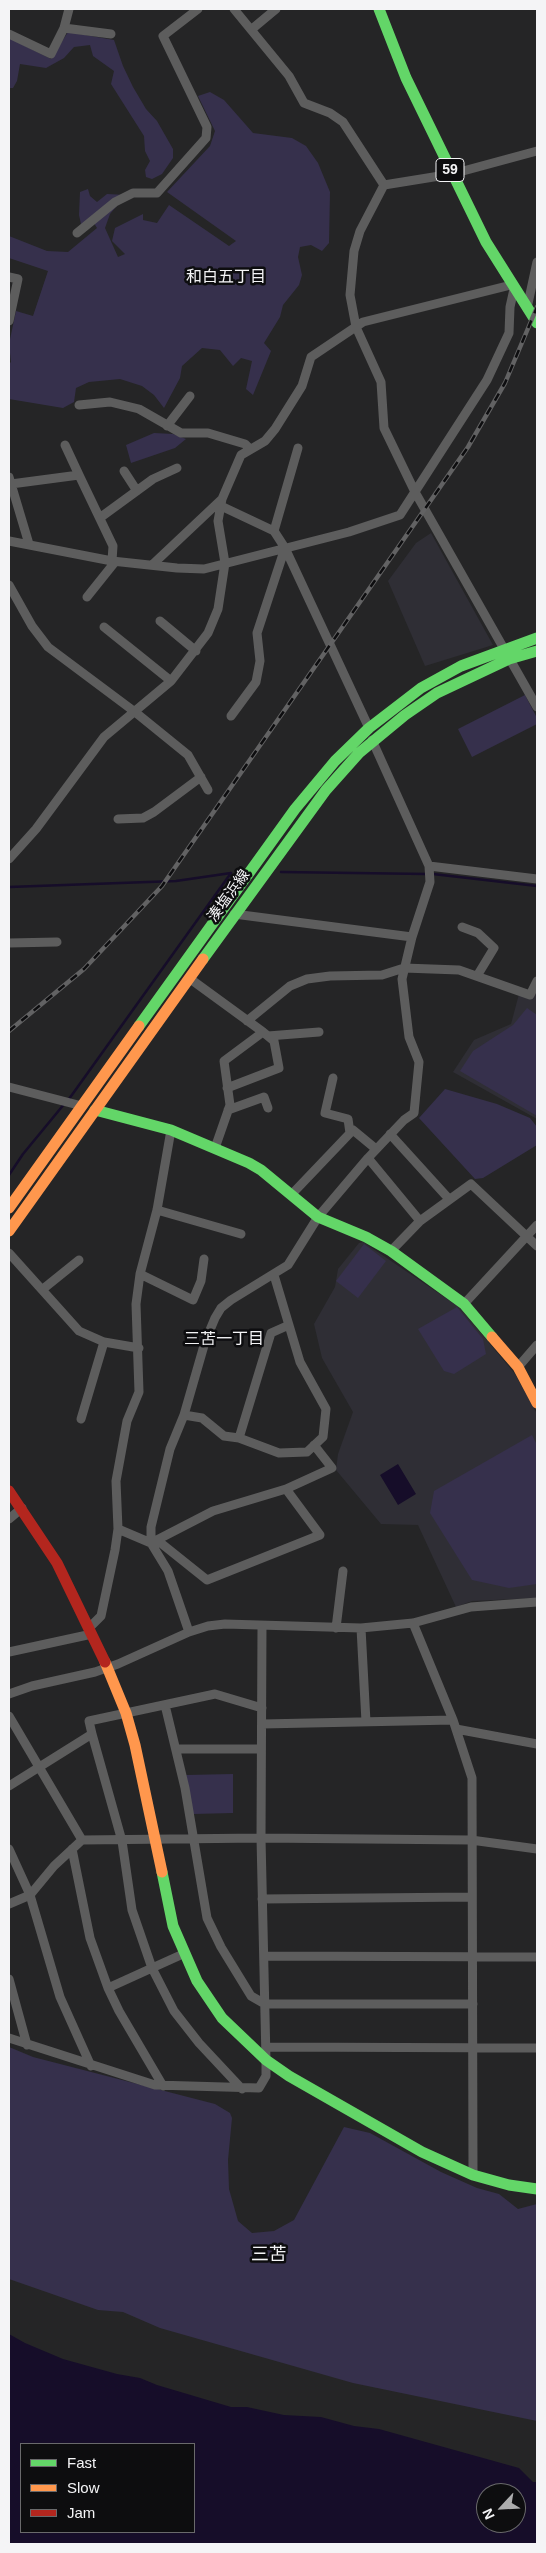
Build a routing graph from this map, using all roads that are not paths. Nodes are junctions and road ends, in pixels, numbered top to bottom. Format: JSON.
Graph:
{"nodes":[{"id":1,"x":68,"y":9,"type":"edge"},
{"id":2,"x":198,"y":9,"type":"edge"},
{"id":3,"x":234,"y":9,"type":"edge"},
{"id":4,"x":276,"y":9,"type":"edge"},
{"id":5,"x":379,"y":9,"type":"edge"},
{"id":6,"x":64,"y":28,"type":"junction"},
{"id":7,"x":252,"y":29,"type":"junction"},
{"id":8,"x":9,"y":34,"type":"edge"},
{"id":9,"x":111,"y":34,"type":"dead end"},
{"id":10,"x":537,"y":151,"type":"edge"},
{"id":11,"x":452,"y":174,"type":"junction"},
{"id":12,"x":384,"y":185,"type":"junction"},
{"id":13,"x":77,"y":234,"type":"dead end"},
{"id":14,"x":537,"y":262,"type":"edge"},
{"id":15,"x":9,"y":277,"type":"edge"},
{"id":16,"x":513,"y":287,"type":"junction"},
{"id":17,"x":527,"y":308,"type":"junction"},
{"id":18,"x":9,"y":321,"type":"edge"},
{"id":19,"x":537,"y":323,"type":"edge"},
{"id":20,"x":356,"y":327,"type":"junction"},
{"id":21,"x":190,"y":396,"type":"dead end"},
{"id":22,"x":78,"y":405,"type":"dead end"},
{"id":23,"x":166,"y":426,"type":"junction"},
{"id":24,"x":65,"y":445,"type":"dead end"},
{"id":25,"x":249,"y":448,"type":"junction"},
{"id":26,"x":298,"y":448,"type":"dead end"},
{"id":27,"x":177,"y":468,"type":"dead end"},
{"id":28,"x":124,"y":471,"type":"dead end"},
{"id":29,"x":79,"y":475,"type":"junction"},
{"id":30,"x":10,"y":481,"type":"edge"},
{"id":31,"x":137,"y":490,"type":"junction"},
{"id":32,"x":415,"y":492,"type":"junction"},
{"id":33,"x":221,"y":503,"type":"junction"},
{"id":34,"x":101,"y":518,"type":"junction"},
{"id":35,"x":274,"y":531,"type":"junction"},
{"id":36,"x":9,"y":540,"type":"edge"},
{"id":37,"x":29,"y":544,"type":"junction"},
{"id":38,"x":285,"y":548,"type":"junction"},
{"id":39,"x":114,"y":562,"type":"junction"},
{"id":40,"x":225,"y":563,"type":"junction"},
{"id":41,"x":152,"y":565,"type":"junction"},
{"id":42,"x":9,"y":585,"type":"edge"},
{"id":43,"x":88,"y":597,"type":"dead end"},
{"id":44,"x":160,"y":621,"type":"dead end"},
{"id":45,"x":104,"y":627,"type":"dead end"},
{"id":46,"x":537,"y":638,"type":"edge"},
{"id":47,"x":196,"y":651,"type":"junction"},
{"id":48,"x":537,"y":651,"type":"edge"},
{"id":49,"x":506,"y":654,"type":"junction"},
{"id":50,"x":170,"y":681,"type":"junction"},
{"id":51,"x":537,"y":707,"type":"edge"},
{"id":52,"x":135,"y":712,"type":"junction"},
{"id":53,"x":231,"y":716,"type":"dead end"},
{"id":54,"x":369,"y":728,"type":"junction"},
{"id":55,"x":372,"y":740,"type":"junction"},
{"id":56,"x":201,"y":777,"type":"junction"},
{"id":57,"x":208,"y":790,"type":"dead end"},
{"id":58,"x":118,"y":819,"type":"dead end"},
{"id":59,"x":9,"y":859,"type":"edge"},
{"id":60,"x":429,"y":866,"type":"junction"},
{"id":61,"x":537,"y":879,"type":"edge"},
{"id":62,"x":234,"y":914,"type":"junction"},
{"id":63,"x":462,"y":927,"type":"dead end"},
{"id":64,"x":412,"y":937,"type":"junction"},
{"id":65,"x":57,"y":942,"type":"dead end"},
{"id":66,"x":9,"y":943,"type":"edge"},
{"id":67,"x":404,"y":968,"type":"junction"},
{"id":68,"x":477,"y":976,"type":"junction"},
{"id":69,"x":189,"y":978,"type":"junction"},
{"id":70,"x":537,"y":981,"type":"edge"},
{"id":71,"x":246,"y":1021,"type":"junction"},
{"id":72,"x":319,"y":1032,"type":"dead end"},
{"id":73,"x":265,"y":1034,"type":"junction"},
{"id":74,"x":333,"y":1078,"type":"dead end"},
{"id":75,"x":9,"y":1087,"type":"edge"},
{"id":76,"x":227,"y":1088,"type":"junction"},
{"id":77,"x":82,"y":1106,"type":"junction"},
{"id":78,"x":268,"y":1108,"type":"dead end"},
{"id":79,"x":96,"y":1110,"type":"junction"},
{"id":80,"x":228,"y":1110,"type":"junction"},
{"id":81,"x":171,"y":1130,"type":"junction"},
{"id":82,"x":350,"y":1133,"type":"junction"},
{"id":83,"x":390,"y":1134,"type":"junction"},
{"id":84,"x":215,"y":1148,"type":"junction"},
{"id":85,"x":376,"y":1149,"type":"junction"},
{"id":86,"x":368,"y":1158,"type":"junction"},
{"id":87,"x":291,"y":1195,"type":"junction"},
{"id":88,"x":449,"y":1199,"type":"junction"},
{"id":89,"x":9,"y":1208,"type":"edge"},
{"id":90,"x":157,"y":1210,"type":"junction"},
{"id":91,"x":318,"y":1217,"type":"junction"},
{"id":92,"x":420,"y":1221,"type":"junction"},
{"id":93,"x":537,"y":1225,"type":"edge"},
{"id":94,"x":9,"y":1231,"type":"edge"},
{"id":95,"x":241,"y":1234,"type":"dead end"},
{"id":96,"x":526,"y":1236,"type":"junction"},
{"id":97,"x":537,"y":1246,"type":"edge"},
{"id":98,"x":391,"y":1251,"type":"junction"},
{"id":99,"x":9,"y":1253,"type":"edge"},
{"id":100,"x":79,"y":1260,"type":"dead end"},
{"id":101,"x":204,"y":1260,"type":"dead end"},
{"id":102,"x":140,"y":1274,"type":"junction"},
{"id":103,"x":274,"y":1275,"type":"junction"},
{"id":104,"x":43,"y":1289,"type":"junction"},
{"id":105,"x":464,"y":1304,"type":"junction"},
{"id":106,"x":289,"y":1324,"type":"junction"},
{"id":107,"x":104,"y":1342,"type":"junction"},
{"id":108,"x":537,"y":1345,"type":"edge"},
{"id":109,"x":139,"y":1348,"type":"junction"},
{"id":110,"x":518,"y":1367,"type":"junction"},
{"id":111,"x":537,"y":1403,"type":"edge"},
{"id":112,"x":184,"y":1415,"type":"junction"},
{"id":113,"x":81,"y":1419,"type":"dead end"},
{"id":114,"x":239,"y":1438,"type":"junction"},
{"id":115,"x":314,"y":1445,"type":"junction"},
{"id":116,"x":286,"y":1489,"type":"junction"},
{"id":117,"x":9,"y":1490,"type":"edge"},
{"id":118,"x":22,"y":1508,"type":"junction"},
{"id":119,"x":9,"y":1519,"type":"edge"},
{"id":120,"x":118,"y":1529,"type":"junction"},
{"id":121,"x":154,"y":1541,"type":"junction"},
{"id":122,"x":343,"y":1571,"type":"dead end"},
{"id":123,"x":537,"y":1602,"type":"edge"},
{"id":124,"x":413,"y":1623,"type":"junction"},
{"id":125,"x":262,"y":1626,"type":"junction"},
{"id":126,"x":336,"y":1628,"type":"junction"},
{"id":127,"x":361,"y":1628,"type":"junction"},
{"id":128,"x":91,"y":1631,"type":"junction"},
{"id":129,"x":189,"y":1632,"type":"junction"},
{"id":130,"x":9,"y":1652,"type":"edge"},
{"id":131,"x":107,"y":1666,"type":"junction"},
{"id":132,"x":9,"y":1694,"type":"edge"},
{"id":133,"x":165,"y":1705,"type":"junction"},
{"id":134,"x":262,"y":1708,"type":"junction"},
{"id":135,"x":126,"y":1713,"type":"junction"},
{"id":136,"x":9,"y":1716,"type":"edge"},
{"id":137,"x":366,"y":1722,"type":"junction"},
{"id":138,"x":262,"y":1724,"type":"junction"},
{"id":139,"x":454,"y":1725,"type":"junction"},
{"id":140,"x":92,"y":1734,"type":"junction"},
{"id":141,"x":537,"y":1744,"type":"edge"},
{"id":142,"x":176,"y":1749,"type":"junction"},
{"id":143,"x":262,"y":1749,"type":"junction"},
{"id":144,"x":38,"y":1767,"type":"junction"},
{"id":145,"x":9,"y":1786,"type":"edge"},
{"id":146,"x":261,"y":1838,"type":"junction"},
{"id":147,"x":82,"y":1840,"type":"junction"},
{"id":148,"x":192,"y":1840,"type":"junction"},
{"id":149,"x":471,"y":1840,"type":"junction"},
{"id":150,"x":122,"y":1841,"type":"junction"},
{"id":151,"x":156,"y":1841,"type":"junction"},
{"id":152,"x":9,"y":1849,"type":"edge"},
{"id":153,"x":537,"y":1849,"type":"edge"},
{"id":154,"x":72,"y":1850,"type":"junction"},
{"id":155,"x":30,"y":1895,"type":"junction"},
{"id":156,"x":472,"y":1897,"type":"junction"},
{"id":157,"x":262,"y":1899,"type":"junction"},
{"id":158,"x":9,"y":1904,"type":"edge"},
{"id":159,"x":183,"y":1954,"type":"junction"},
{"id":160,"x":264,"y":1956,"type":"junction"},
{"id":161,"x":472,"y":1956,"type":"junction"},
{"id":162,"x":537,"y":1957,"type":"edge"},
{"id":163,"x":152,"y":1968,"type":"junction"},
{"id":164,"x":9,"y":1979,"type":"edge"},
{"id":165,"x":108,"y":1988,"type":"junction"},
{"id":166,"x":265,"y":2004,"type":"junction"},
{"id":167,"x":473,"y":2004,"type":"junction"},
{"id":168,"x":9,"y":2038,"type":"edge"},
{"id":169,"x":27,"y":2045,"type":"junction"},
{"id":170,"x":266,"y":2047,"type":"junction"},
{"id":171,"x":473,"y":2048,"type":"junction"},
{"id":172,"x":537,"y":2048,"type":"edge"},
{"id":173,"x":266,"y":2060,"type":"junction"},
{"id":174,"x":91,"y":2066,"type":"junction"},
{"id":175,"x":163,"y":2086,"type":"junction"},
{"id":176,"x":242,"y":2089,"type":"junction"},
{"id":177,"x":473,"y":2175,"type":"junction"},
{"id":178,"x":537,"y":2189,"type":"edge"}],
"edges":[{"from":1,"to":6,"type":"street"},
{"from":2,"to":13,"type":"street"},
{"from":3,"to":7,"type":"street"},
{"from":4,"to":7,"type":"street"},
{"from":5,"to":11,"type":"main road","number":"59"},
{"from":6,"to":8,"type":"street"},
{"from":6,"to":9,"type":"street"},
{"from":7,"to":12,"type":"street"},
{"from":10,"to":11,"type":"street"},
{"from":11,"to":12,"type":"street"},
{"from":11,"to":16,"type":"main road","number":"59"},
{"from":12,"to":20,"type":"street"},
{"from":14,"to":17,"type":"street"},
{"from":15,"to":18,"type":"street"},
{"from":16,"to":17,"type":"main road","number":"59"},
{"from":16,"to":20,"type":"street"},
{"from":16,"to":32,"type":"street"},
{"from":17,"to":19,"type":"main road","number":"59"},
{"from":20,"to":25,"type":"street"},
{"from":20,"to":32,"type":"street"},
{"from":21,"to":23,"type":"street"},
{"from":22,"to":23,"type":"street"},
{"from":23,"to":25,"type":"street"},
{"from":24,"to":29,"type":"street"},
{"from":25,"to":33,"type":"street"},
{"from":26,"to":35,"type":"street"},
{"from":27,"to":31,"type":"street"},
{"from":28,"to":31,"type":"street"},
{"from":29,"to":30,"type":"street"},
{"from":29,"to":34,"type":"street"},
{"from":30,"to":37,"type":"street"},
{"from":31,"to":34,"type":"street"},
{"from":32,"to":38,"type":"street"},
{"from":32,"to":49,"type":"street"},
{"from":33,"to":35,"type":"street"},
{"from":33,"to":40,"type":"street"},
{"from":33,"to":41,"type":"street"},
{"from":34,"to":39,"type":"street"},
{"from":35,"to":38,"type":"street"},
{"from":36,"to":37,"type":"street"},
{"from":37,"to":39,"type":"street"},
{"from":38,"to":40,"type":"street"},
{"from":38,"to":53,"type":"street"},
{"from":38,"to":54,"type":"street"},
{"from":39,"to":41,"type":"street"},
{"from":39,"to":43,"type":"street"},
{"from":40,"to":41,"type":"street"},
{"from":40,"to":47,"type":"street"},
{"from":42,"to":52,"type":"street"},
{"from":44,"to":47,"type":"street"},
{"from":45,"to":50,"type":"street"},
{"from":46,"to":49,"type":"main road","name":"湊塩浜線"},
{"from":47,"to":50,"type":"street"},
{"from":48,"to":49,"type":"main road","name":"湊塩浜線"},
{"from":49,"to":51,"type":"street"},
{"from":49,"to":54,"type":"main road","name":"湊塩浜線"},
{"from":49,"to":55,"type":"main road","name":"湊塩浜線"},
{"from":50,"to":52,"type":"street"},
{"from":52,"to":56,"type":"street"},
{"from":52,"to":59,"type":"street"},
{"from":54,"to":77,"type":"main road","name":"湊塩浜線"},
{"from":55,"to":60,"type":"street"},
{"from":55,"to":62,"type":"main road","name":"湊塩浜線"},
{"from":56,"to":57,"type":"street"},
{"from":56,"to":58,"type":"street"},
{"from":60,"to":61,"type":"street"},
{"from":60,"to":64,"type":"street"},
{"from":62,"to":64,"type":"street"},
{"from":62,"to":69,"type":"main road","name":"湊塩浜線"},
{"from":63,"to":68,"type":"street"},
{"from":64,"to":67,"type":"street"},
{"from":65,"to":66,"type":"street"},
{"from":67,"to":68,"type":"street"},
{"from":67,"to":71,"type":"street"},
{"from":67,"to":83,"type":"street"},
{"from":68,"to":70,"type":"street"},
{"from":69,"to":71,"type":"street"},
{"from":69,"to":79,"type":"main road","name":"湊塩浜線"},
{"from":71,"to":73,"type":"street"},
{"from":72,"to":73,"type":"street"},
{"from":73,"to":76,"type":"street"},
{"from":73,"to":76,"type":"street"},
{"from":74,"to":82,"type":"street"},
{"from":75,"to":77,"type":"street"},
{"from":76,"to":80,"type":"street"},
{"from":77,"to":89,"type":"main road","name":"湊塩浜線"},
{"from":78,"to":80,"type":"street"},
{"from":79,"to":81,"type":"main road"},
{"from":79,"to":94,"type":"main road","name":"湊塩浜線"},
{"from":80,"to":84,"type":"street"},
{"from":81,"to":84,"type":"main road"},
{"from":81,"to":90,"type":"street"},
{"from":82,"to":85,"type":"street"},
{"from":82,"to":87,"type":"street"},
{"from":83,"to":85,"type":"street"},
{"from":83,"to":88,"type":"street"},
{"from":84,"to":87,"type":"main road"},
{"from":85,"to":86,"type":"street"},
{"from":86,"to":91,"type":"street"},
{"from":86,"to":92,"type":"street"},
{"from":87,"to":91,"type":"main road"},
{"from":88,"to":92,"type":"street"},
{"from":88,"to":96,"type":"street"},
{"from":90,"to":95,"type":"street"},
{"from":90,"to":102,"type":"street"},
{"from":91,"to":98,"type":"main road"},
{"from":91,"to":103,"type":"street"},
{"from":92,"to":98,"type":"street"},
{"from":93,"to":96,"type":"street"},
{"from":96,"to":97,"type":"street"},
{"from":96,"to":105,"type":"street"},
{"from":98,"to":105,"type":"main road"},
{"from":99,"to":104,"type":"street"},
{"from":100,"to":104,"type":"street"},
{"from":101,"to":102,"type":"street"},
{"from":102,"to":109,"type":"street"},
{"from":103,"to":106,"type":"street"},
{"from":103,"to":112,"type":"street"},
{"from":104,"to":107,"type":"street"},
{"from":105,"to":110,"type":"main road"},
{"from":106,"to":114,"type":"street"},
{"from":106,"to":115,"type":"street"},
{"from":107,"to":109,"type":"street"},
{"from":107,"to":113,"type":"street"},
{"from":108,"to":110,"type":"street"},
{"from":109,"to":120,"type":"street"},
{"from":110,"to":111,"type":"main road"},
{"from":112,"to":114,"type":"street"},
{"from":112,"to":121,"type":"street"},
{"from":114,"to":115,"type":"street"},
{"from":115,"to":116,"type":"street"},
{"from":116,"to":121,"type":"street"},
{"from":116,"to":121,"type":"street"},
{"from":117,"to":118,"type":"main road"},
{"from":118,"to":119,"type":"street"},
{"from":118,"to":128,"type":"main road"},
{"from":120,"to":121,"type":"street"},
{"from":120,"to":128,"type":"street"},
{"from":121,"to":129,"type":"street"},
{"from":122,"to":126,"type":"street"},
{"from":123,"to":124,"type":"street"},
{"from":124,"to":127,"type":"street"},
{"from":124,"to":139,"type":"street"},
{"from":125,"to":126,"type":"street"},
{"from":125,"to":129,"type":"street"},
{"from":125,"to":134,"type":"street"},
{"from":126,"to":127,"type":"street"},
{"from":127,"to":137,"type":"street"},
{"from":128,"to":130,"type":"street"},
{"from":128,"to":131,"type":"main road"},
{"from":129,"to":131,"type":"street"},
{"from":131,"to":132,"type":"street"},
{"from":131,"to":135,"type":"main road"},
{"from":133,"to":134,"type":"street"},
{"from":133,"to":135,"type":"street"},
{"from":133,"to":142,"type":"street"},
{"from":134,"to":138,"type":"street"},
{"from":135,"to":140,"type":"street"},
{"from":135,"to":151,"type":"main road"},
{"from":136,"to":144,"type":"street"},
{"from":137,"to":138,"type":"street"},
{"from":137,"to":139,"type":"street"},
{"from":138,"to":143,"type":"street"},
{"from":139,"to":141,"type":"street"},
{"from":139,"to":149,"type":"street"},
{"from":140,"to":144,"type":"street"},
{"from":140,"to":150,"type":"street"},
{"from":142,"to":143,"type":"street"},
{"from":142,"to":148,"type":"street"},
{"from":143,"to":146,"type":"street"},
{"from":144,"to":145,"type":"street"},
{"from":144,"to":147,"type":"street"},
{"from":146,"to":148,"type":"street"},
{"from":146,"to":149,"type":"street"},
{"from":146,"to":157,"type":"street"},
{"from":147,"to":150,"type":"street"},
{"from":147,"to":154,"type":"street"},
{"from":148,"to":151,"type":"street"},
{"from":148,"to":166,"type":"street"},
{"from":149,"to":153,"type":"street"},
{"from":149,"to":156,"type":"street"},
{"from":150,"to":151,"type":"street"},
{"from":150,"to":163,"type":"street"},
{"from":151,"to":159,"type":"main road"},
{"from":152,"to":155,"type":"street"},
{"from":154,"to":155,"type":"street"},
{"from":154,"to":165,"type":"street"},
{"from":155,"to":158,"type":"street"},
{"from":155,"to":174,"type":"street"},
{"from":156,"to":157,"type":"street"},
{"from":156,"to":161,"type":"street"},
{"from":157,"to":160,"type":"street"},
{"from":159,"to":163,"type":"street"},
{"from":159,"to":173,"type":"main road"},
{"from":160,"to":161,"type":"street"},
{"from":160,"to":166,"type":"street"},
{"from":161,"to":162,"type":"street"},
{"from":161,"to":167,"type":"street"},
{"from":163,"to":165,"type":"street"},
{"from":163,"to":176,"type":"street"},
{"from":164,"to":169,"type":"street"},
{"from":165,"to":175,"type":"street"},
{"from":166,"to":167,"type":"street"},
{"from":166,"to":170,"type":"street"},
{"from":167,"to":171,"type":"street"},
{"from":168,"to":169,"type":"street"},
{"from":169,"to":174,"type":"street"},
{"from":170,"to":171,"type":"street"},
{"from":170,"to":173,"type":"street"},
{"from":171,"to":172,"type":"street"},
{"from":171,"to":177,"type":"street"},
{"from":173,"to":176,"type":"street"},
{"from":173,"to":177,"type":"main road"},
{"from":174,"to":175,"type":"street"},
{"from":175,"to":176,"type":"street"},
{"from":177,"to":178,"type":"main road"}]}
